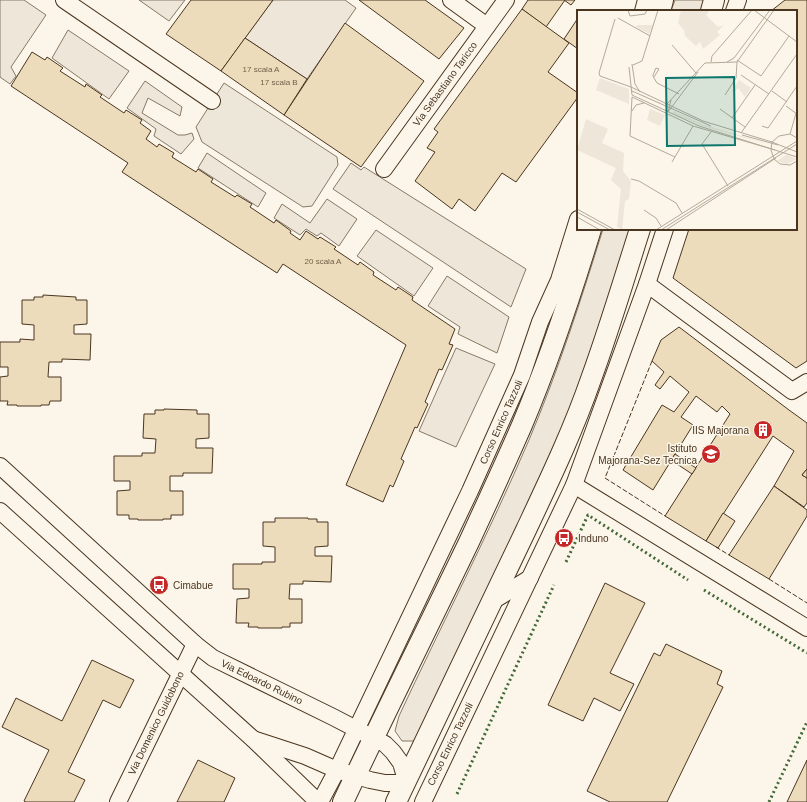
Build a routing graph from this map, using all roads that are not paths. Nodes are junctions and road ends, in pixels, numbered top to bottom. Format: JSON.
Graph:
{"nodes":[{"id":1,"x":64,"y":0,"type":"edge"},
{"id":2,"x":451,"y":0,"type":"edge"},
{"id":3,"x":506,"y":0,"type":"edge"},
{"id":4,"x":646,"y":0,"type":"edge"},
{"id":5,"x":663,"y":0,"type":"edge"},
{"id":6,"x":714,"y":0,"type":"edge"},
{"id":7,"x":738,"y":0,"type":"edge"},
{"id":8,"x":643,"y":10,"type":"edge"},
{"id":9,"x":660,"y":10,"type":"edge"},
{"id":10,"x":710,"y":10,"type":"edge"},
{"id":11,"x":734,"y":10,"type":"edge"},
{"id":12,"x":487,"y":26,"type":"junction"},
{"id":13,"x":212,"y":101,"type":"dead end"},
{"id":14,"x":384,"y":169,"type":"dead end"},
{"id":15,"x":577,"y":222,"type":"edge"},
{"id":16,"x":591,"y":230,"type":"edge"},
{"id":17,"x":640,"y":230,"type":"edge"},
{"id":18,"x":665,"y":230,"type":"edge"},
{"id":19,"x":648,"y":284,"type":"junction"},
{"id":20,"x":604,"y":344,"type":"junction"},
{"id":21,"x":807,"y":382,"type":"edge"},
{"id":22,"x":604,"y":404,"type":"junction"},
{"id":23,"x":0,"y":466,"type":"edge"},
{"id":24,"x":574,"y":485,"type":"junction"},
{"id":25,"x":0,"y":512,"type":"edge"},
{"id":26,"x":530,"y":578,"type":"junction"},
{"id":27,"x":443,"y":597,"type":"junction"},
{"id":28,"x":491,"y":602,"type":"junction"},
{"id":29,"x":409,"y":619,"type":"junction"},
{"id":30,"x":807,"y":628,"type":"edge"},
{"id":31,"x":195,"y":644,"type":"junction"},
{"id":32,"x":180,"y":674,"type":"junction"},
{"id":33,"x":356,"y":729,"type":"junction"},
{"id":34,"x":374,"y":738,"type":"junction"},
{"id":35,"x":253,"y":739,"type":"junction"},
{"id":36,"x":346,"y":773,"type":"junction"},
{"id":37,"x":406,"y":780,"type":"junction"},
{"id":38,"x":118,"y":802,"type":"edge"},
{"id":39,"x":319,"y":802,"type":"edge"},
{"id":40,"x":343,"y":802,"type":"edge"},
{"id":41,"x":396,"y":802,"type":"edge"},
{"id":42,"x":423,"y":802,"type":"edge"}],
"edges":[{"from":1,"to":13,"type":"street"},
{"from":2,"to":12,"type":"street"},
{"from":3,"to":12,"type":"street","name":"Via Sebastiano Taricco"},
{"from":4,"to":8,"type":"street"},
{"from":5,"to":9,"type":"street"},
{"from":6,"to":10,"type":"street"},
{"from":7,"to":11,"type":"street"},
{"from":12,"to":14,"type":"street","name":"Via Sebastiano Taricco"},
{"from":15,"to":29,"type":"street","name":"Corso Enrico Tazzoli"},
{"from":16,"to":27,"type":"street","name":"Corso Enrico Tazzoli"},
{"from":17,"to":20,"type":"street","name":"Corso Enrico Tazzoli"},
{"from":18,"to":19,"type":"street","name":"Corso Enrico Tazzoli"},
{"from":19,"to":21,"type":"street"},
{"from":19,"to":22,"type":"street","name":"Corso Enrico Tazzoli"},
{"from":20,"to":22,"type":"street","name":"Corso Enrico Tazzoli"},
{"from":20,"to":28,"type":"street","name":"Corso Enrico Tazzoli"},
{"from":22,"to":24,"type":"street","name":"Corso Enrico Tazzoli"},
{"from":23,"to":31,"type":"street","name":"Via Edoardo Rubino"},
{"from":24,"to":26,"type":"street","name":"Corso Enrico Tazzoli"},
{"from":24,"to":30,"type":"street"},
{"from":25,"to":32,"type":"street"},
{"from":26,"to":28,"type":"street"},
{"from":26,"to":42,"type":"street","name":"Corso Enrico Tazzoli"},
{"from":27,"to":29,"type":"street"},
{"from":27,"to":34,"type":"street","name":"Corso Enrico Tazzoli"},
{"from":28,"to":37,"type":"street","name":"Corso Enrico Tazzoli"},
{"from":29,"to":33,"type":"street","name":"Corso Enrico Tazzoli"},
{"from":31,"to":32,"type":"street","name":"Via Domenico Guidobono"},
{"from":31,"to":33,"type":"street","name":"Via Edoardo Rubino"},
{"from":32,"to":35,"type":"street"},
{"from":32,"to":38,"type":"street","name":"Via Domenico Guidobono"},
{"from":33,"to":34,"type":"street","name":"Via Edoardo Rubino"},
{"from":33,"to":36,"type":"street","name":"Corso Enrico Tazzoli"},
{"from":34,"to":36,"type":"street","name":"Corso Enrico Tazzoli"},
{"from":34,"to":37,"type":"street","name":"Via Edoardo Rubino"},
{"from":35,"to":36,"type":"street"},
{"from":35,"to":39,"type":"street"},
{"from":36,"to":37,"type":"street"},
{"from":36,"to":39,"type":"street","name":"Corso Enrico Tazzoli"},
{"from":36,"to":40,"type":"street","name":"Corso Enrico Tazzoli"},
{"from":37,"to":41,"type":"street","name":"Corso Enrico Tazzoli"}]}
